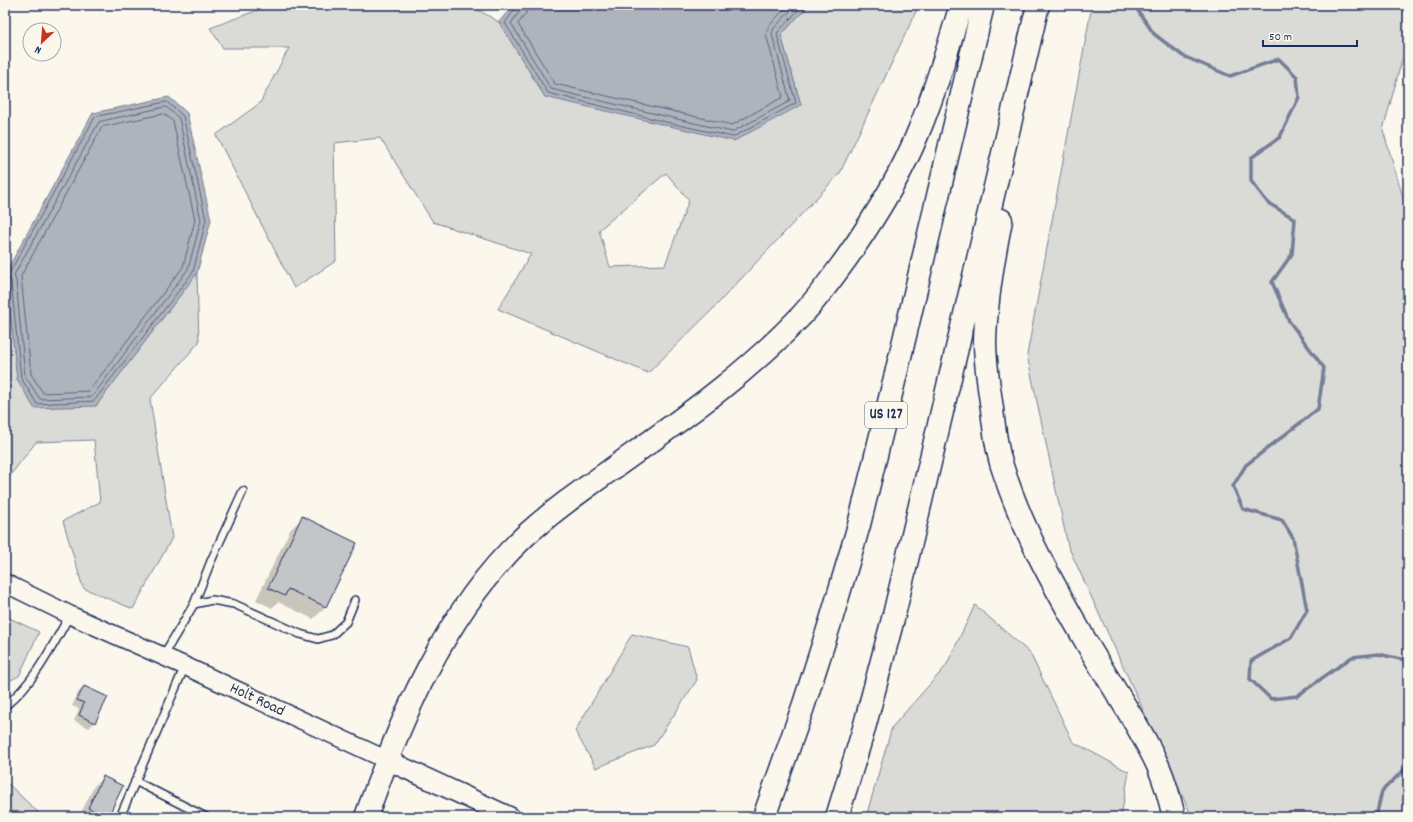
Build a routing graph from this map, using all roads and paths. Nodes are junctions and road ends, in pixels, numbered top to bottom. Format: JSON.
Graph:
{"nodes":[{"id":1,"x":961,"y":5,"type":"edge"},
{"id":2,"x":983,"y":5,"type":"edge"},
{"id":3,"x":1038,"y":5,"type":"edge"},
{"id":4,"x":1031,"y":34,"type":"junction"},
{"id":5,"x":243,"y":491,"type":"dead end"},
{"id":6,"x":5,"y":583,"type":"edge"},
{"id":7,"x":355,"y":600,"type":"dead end"},
{"id":8,"x":194,"y":604,"type":"junction"},
{"id":9,"x":70,"y":615,"type":"junction"},
{"id":10,"x":163,"y":656,"type":"junction"},
{"id":11,"x":185,"y":666,"type":"junction"},
{"id":12,"x":5,"y":706,"type":"edge"},
{"id":13,"x":387,"y":760,"type":"junction"},
{"id":14,"x":135,"y":781,"type":"junction"},
{"id":15,"x":120,"y":817,"type":"edge"},
{"id":16,"x":206,"y":817,"type":"edge"},
{"id":17,"x":366,"y":817,"type":"edge"},
{"id":18,"x":510,"y":817,"type":"edge"},
{"id":19,"x":764,"y":817,"type":"edge"},
{"id":20,"x":837,"y":817,"type":"edge"},
{"id":21,"x":1174,"y":817,"type":"edge"}],
"edges":[{"from":1,"to":13,"type":"highway"},
{"from":2,"to":19,"type":"highway","number":"US 127"},
{"from":3,"to":4,"type":"highway"},
{"from":4,"to":20,"type":"highway"},
{"from":4,"to":21,"type":"highway"},
{"from":5,"to":8,"type":"lane"},
{"from":6,"to":9,"type":"street","name":"Holt Road"},
{"from":7,"to":8,"type":"lane"},
{"from":8,"to":10,"type":"lane"},
{"from":9,"to":10,"type":"street","name":"Holt Road"},
{"from":9,"to":12,"type":"lane"},
{"from":10,"to":11,"type":"street","name":"Holt Road"},
{"from":11,"to":13,"type":"street","name":"Holt Road"},
{"from":11,"to":14,"type":"lane"},
{"from":13,"to":17,"type":"highway"},
{"from":13,"to":18,"type":"main road","name":"Holt Road"},
{"from":14,"to":15,"type":"lane"},
{"from":14,"to":16,"type":"lane"}]}
